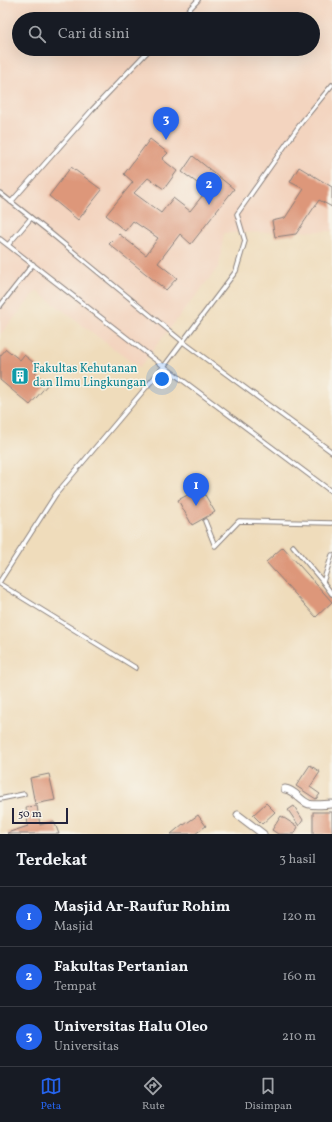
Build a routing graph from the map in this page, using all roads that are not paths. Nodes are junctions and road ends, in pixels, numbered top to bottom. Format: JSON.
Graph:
{"nodes":[{"id":1,"x":198,"y":0,"type":"edge"},
{"id":2,"x":187,"y":12,"type":"edge"},
{"id":3,"x":143,"y":56,"type":"edge"},
{"id":4,"x":332,"y":85,"type":"edge"},
{"id":5,"x":0,"y":193,"type":"edge"},
{"id":6,"x":11,"y":202,"type":"junction"},
{"id":7,"x":31,"y":218,"type":"junction"},
{"id":8,"x":0,"y":239,"type":"edge"},
{"id":9,"x":8,"y":245,"type":"junction"},
{"id":10,"x":33,"y":264,"type":"junction"},
{"id":11,"x":0,"y":306,"type":"edge"},
{"id":12,"x":183,"y":342,"type":"junction"},
{"id":13,"x":165,"y":365,"type":"junction"},
{"id":14,"x":332,"y":452,"type":"edge"},
{"id":15,"x":332,"y":492,"type":"edge"},
{"id":16,"x":205,"y":521,"type":"dead end"},
{"id":17,"x":332,"y":523,"type":"edge"},
{"id":18,"x":293,"y":546,"type":"dead end"},
{"id":19,"x":332,"y":556,"type":"edge"},
{"id":20,"x":0,"y":581,"type":"edge"},
{"id":21,"x":323,"y":582,"type":"junction"},
{"id":22,"x":0,"y":584,"type":"edge"},
{"id":23,"x":332,"y":594,"type":"edge"},
{"id":24,"x":136,"y":668,"type":"dead end"},
{"id":25,"x":285,"y":788,"type":"dead end"},
{"id":26,"x":24,"y":794,"type":"dead end"},
{"id":27,"x":0,"y":799,"type":"edge"},
{"id":28,"x":332,"y":804,"type":"edge"},
{"id":29,"x":238,"y":815,"type":"dead end"},
{"id":30,"x":263,"y":834,"type":"edge"}],
"edges":[{"from":1,"to":2,"type":"lane"},
{"from":3,"to":6,"type":"lane"},
{"from":4,"to":12,"type":"lane"},
{"from":5,"to":6,"type":"lane"},
{"from":6,"to":7,"type":"lane"},
{"from":7,"to":9,"type":"lane"},
{"from":7,"to":12,"type":"lane"},
{"from":8,"to":9,"type":"lane"},
{"from":9,"to":10,"type":"lane"},
{"from":10,"to":11,"type":"lane"},
{"from":10,"to":13,"type":"lane"},
{"from":12,"to":13,"type":"lane"},
{"from":12,"to":14,"type":"lane"},
{"from":13,"to":15,"type":"lane"},
{"from":13,"to":20,"type":"lane"},
{"from":16,"to":17,"type":"lane"},
{"from":18,"to":21,"type":"lane"},
{"from":19,"to":21,"type":"lane"},
{"from":21,"to":23,"type":"lane"},
{"from":22,"to":24,"type":"lane"},
{"from":25,"to":28,"type":"street"},
{"from":26,"to":27,"type":"lane"},
{"from":29,"to":30,"type":"street"}]}
